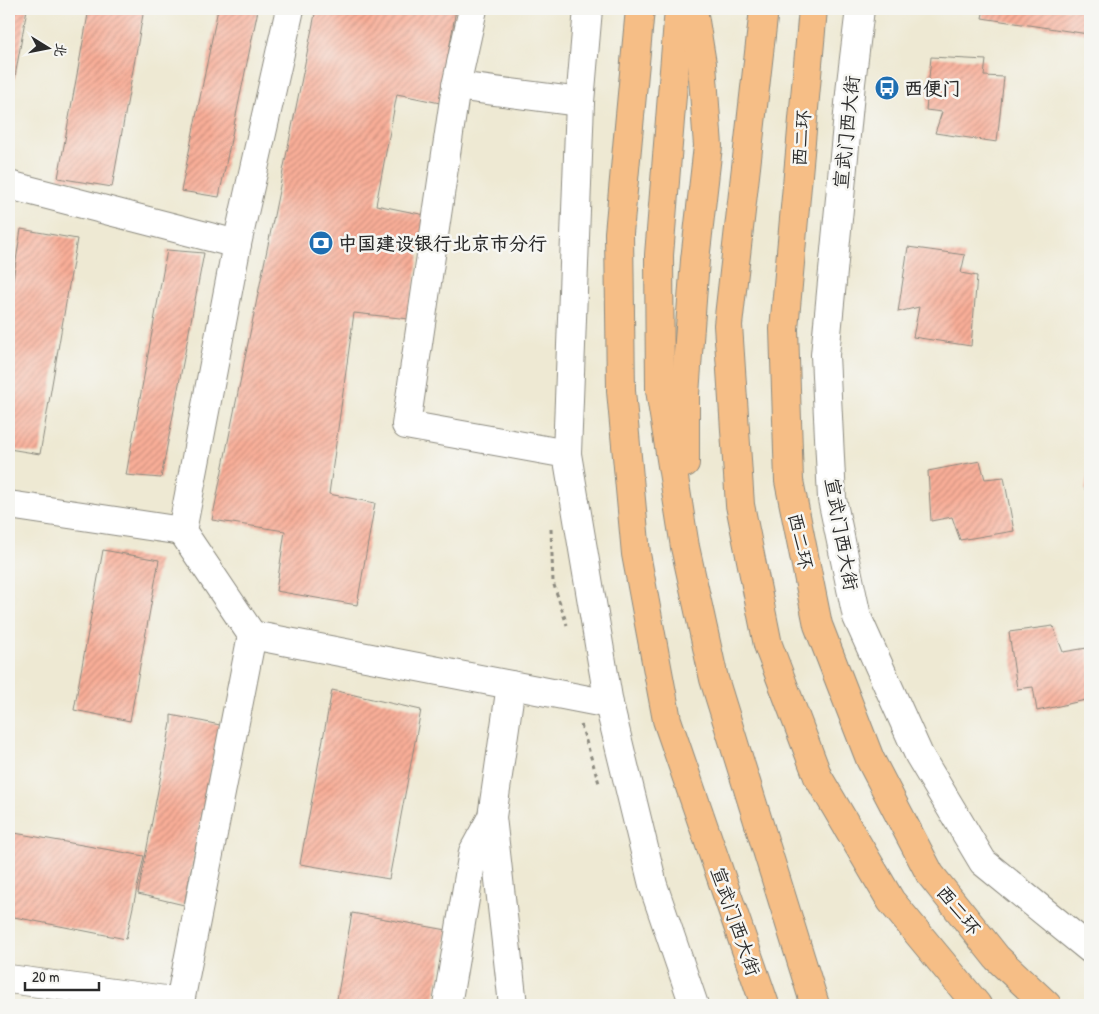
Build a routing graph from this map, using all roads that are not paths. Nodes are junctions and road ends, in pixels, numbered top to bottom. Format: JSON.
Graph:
{"nodes":[{"id":1,"x":290,"y":9,"type":"edge"},
{"id":2,"x":473,"y":9,"type":"edge"},
{"id":3,"x":588,"y":9,"type":"edge"},
{"id":4,"x":640,"y":9,"type":"edge"},
{"id":5,"x":679,"y":9,"type":"edge"},
{"id":6,"x":693,"y":9,"type":"edge"},
{"id":7,"x":764,"y":9,"type":"edge"},
{"id":8,"x":813,"y":9,"type":"edge"},
{"id":9,"x":860,"y":9,"type":"edge"},
{"id":10,"x":456,"y":86,"type":"junction"},
{"id":11,"x":580,"y":102,"type":"junction"},
{"id":12,"x":9,"y":185,"type":"edge"},
{"id":13,"x":237,"y":244,"type":"junction"},
{"id":14,"x":567,"y":454,"type":"junction"},
{"id":15,"x":9,"y":505,"type":"edge"},
{"id":16,"x":182,"y":531,"type":"junction"},
{"id":17,"x":685,"y":547,"type":"junction"},
{"id":18,"x":252,"y":635,"type":"junction"},
{"id":19,"x":511,"y":685,"type":"junction"},
{"id":20,"x":609,"y":704,"type":"junction"},
{"id":21,"x":492,"y":817,"type":"junction"},
{"id":22,"x":1090,"y":949,"type":"edge"},
{"id":23,"x":9,"y":979,"type":"edge"},
{"id":24,"x":447,"y":1005,"type":"edge"},
{"id":25,"x":513,"y":1005,"type":"edge"},
{"id":26,"x":694,"y":1005,"type":"edge"},
{"id":27,"x":765,"y":1005,"type":"edge"},
{"id":28,"x":815,"y":1005,"type":"edge"},
{"id":29,"x":977,"y":1005,"type":"edge"},
{"id":30,"x":1047,"y":1005,"type":"edge"}],
"edges":[{"from":1,"to":13,"type":"street"},
{"from":2,"to":10,"type":"street"},
{"from":3,"to":11,"type":"street"},
{"from":4,"to":27,"type":"highway","name":"宣武门西大街","bridge":true},
{"from":5,"to":17,"type":"highway"},
{"from":6,"to":17,"type":"highway"},
{"from":7,"to":29,"type":"highway"},
{"from":8,"to":30,"type":"highway","name":"西二环"},
{"from":9,"to":22,"type":"street","name":"宣武门西大街"},
{"from":10,"to":11,"type":"street"},
{"from":10,"to":14,"type":"street"},
{"from":11,"to":14,"type":"street"},
{"from":12,"to":13,"type":"street"},
{"from":13,"to":16,"type":"street"},
{"from":14,"to":20,"type":"street"},
{"from":15,"to":16,"type":"street"},
{"from":16,"to":18,"type":"street"},
{"from":17,"to":28,"type":"highway"},
{"from":18,"to":19,"type":"street"},
{"from":18,"to":23,"type":"street"},
{"from":19,"to":20,"type":"street"},
{"from":19,"to":21,"type":"street"},
{"from":20,"to":26,"type":"street"},
{"from":21,"to":24,"type":"street"},
{"from":21,"to":25,"type":"street"}]}
